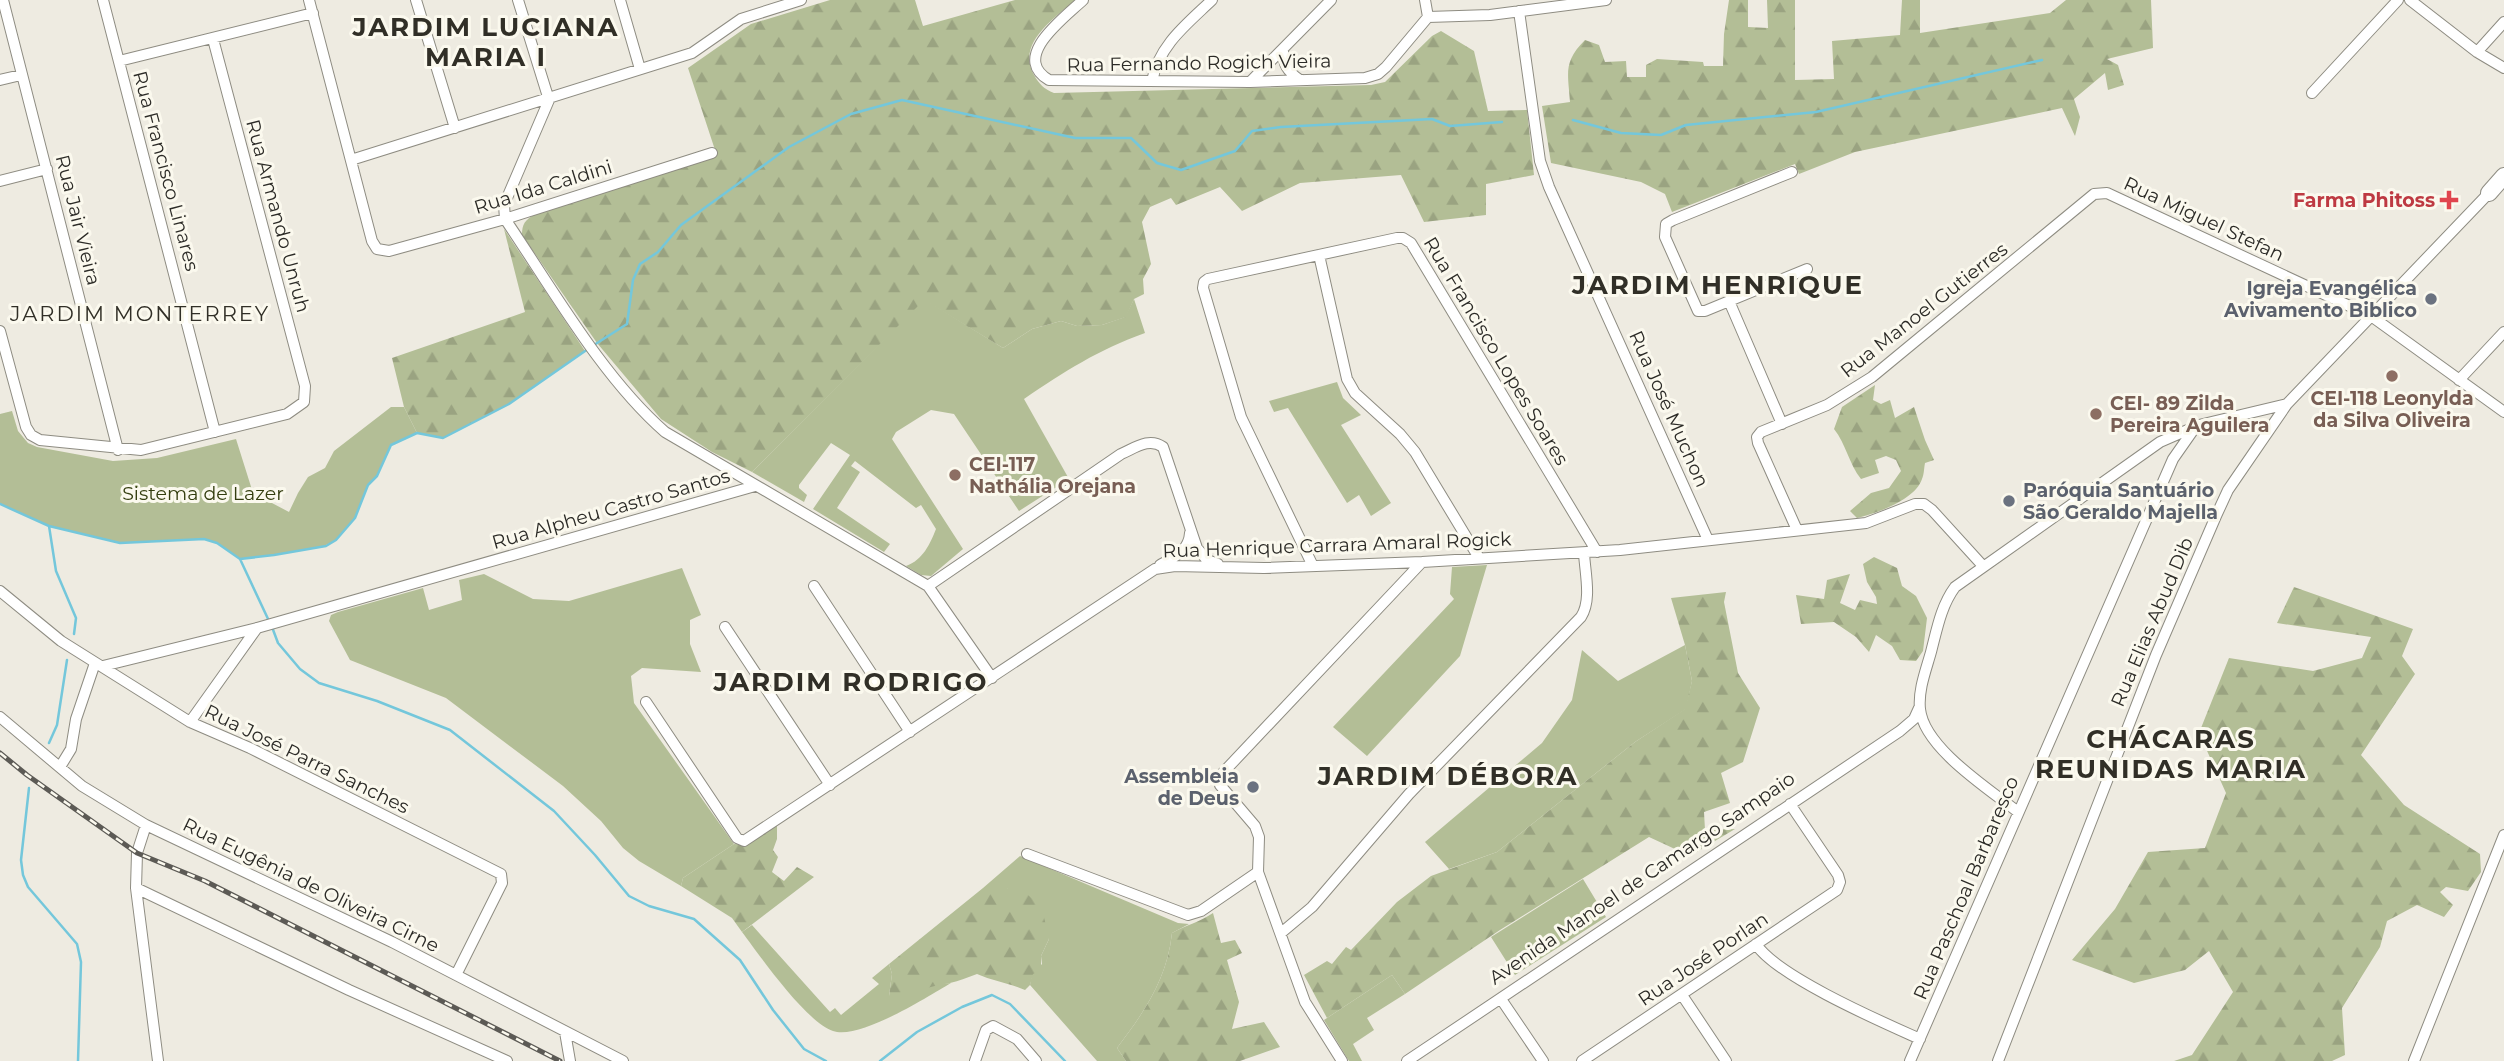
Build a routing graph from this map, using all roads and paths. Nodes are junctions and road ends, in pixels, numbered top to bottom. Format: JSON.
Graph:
{"nodes":[{"id":1,"x":3,"y":0,"type":"edge"},
{"id":2,"x":103,"y":0,"type":"edge"},
{"id":3,"x":309,"y":0,"type":"edge"},
{"id":4,"x":416,"y":0,"type":"edge"},
{"id":5,"x":518,"y":0,"type":"edge"},
{"id":6,"x":620,"y":0,"type":"edge"},
{"id":7,"x":801,"y":0,"type":"edge"},
{"id":8,"x":1083,"y":0,"type":"edge"},
{"id":9,"x":1212,"y":0,"type":"edge"},
{"id":10,"x":1331,"y":0,"type":"edge"},
{"id":11,"x":1425,"y":0,"type":"edge"},
{"id":12,"x":1606,"y":0,"type":"edge"},
{"id":13,"x":2398,"y":0,"type":"edge"},
{"id":14,"x":2410,"y":0,"type":"edge"},
{"id":15,"x":1540,"y":4,"type":"edge"},
{"id":16,"x":1519,"y":12,"type":"junction"},
{"id":17,"x":313,"y":13,"type":"junction"},
{"id":18,"x":1429,"y":17,"type":"junction"},
{"id":19,"x":2504,"y":22,"type":"edge"},
{"id":20,"x":213,"y":39,"type":"junction"},
{"id":21,"x":1283,"y":49,"type":"junction"},
{"id":22,"x":2477,"y":52,"type":"junction"},
{"id":23,"x":119,"y":61,"type":"junction"},
{"id":24,"x":2504,"y":68,"type":"edge"},
{"id":25,"x":640,"y":69,"type":"junction"},
{"id":26,"x":21,"y":75,"type":"junction"},
{"id":27,"x":0,"y":80,"type":"edge"},
{"id":28,"x":1300,"y":80,"type":"junction"},
{"id":29,"x":1152,"y":81,"type":"junction"},
{"id":30,"x":1250,"y":82,"type":"junction"},
{"id":31,"x":2312,"y":93,"type":"dead end"},
{"id":32,"x":549,"y":100,"type":"junction"},
{"id":33,"x":455,"y":128,"type":"junction"},
{"id":34,"x":712,"y":153,"type":"dead end"},
{"id":35,"x":351,"y":160,"type":"junction"},
{"id":36,"x":47,"y":169,"type":"junction"},
{"id":37,"x":1792,"y":172,"type":"dead end"},
{"id":38,"x":2504,"y":176,"type":"edge"},
{"id":39,"x":0,"y":181,"type":"edge"},
{"id":40,"x":2496,"y":190,"type":"edge"},
{"id":41,"x":2101,"y":193,"type":"joint"},
{"id":42,"x":505,"y":219,"type":"junction"},
{"id":43,"x":1319,"y":255,"type":"junction"},
{"id":44,"x":1807,"y":269,"type":"dead end"},
{"id":45,"x":1729,"y":302,"type":"junction"},
{"id":46,"x":2371,"y":316,"type":"junction"},
{"id":47,"x":0,"y":331,"type":"edge"},
{"id":48,"x":2504,"y":332,"type":"edge"},
{"id":49,"x":2459,"y":380,"type":"junction"},
{"id":50,"x":2287,"y":404,"type":"junction"},
{"id":51,"x":2504,"y":412,"type":"edge"},
{"id":52,"x":1782,"y":424,"type":"junction"},
{"id":53,"x":2199,"y":425,"type":"junction"},
{"id":54,"x":215,"y":432,"type":"junction"},
{"id":55,"x":2160,"y":442,"type":"junction"},
{"id":56,"x":118,"y":450,"type":"junction"},
{"id":57,"x":2173,"y":459,"type":"junction"},
{"id":58,"x":755,"y":486,"type":"junction"},
{"id":59,"x":1190,"y":528,"type":"junction"},
{"id":60,"x":1797,"y":530,"type":"junction"},
{"id":61,"x":1708,"y":540,"type":"junction"},
{"id":62,"x":1597,"y":552,"type":"junction"},
{"id":63,"x":1584,"y":553,"type":"junction"},
{"id":64,"x":1479,"y":558,"type":"junction"},
{"id":65,"x":1422,"y":562,"type":"junction"},
{"id":66,"x":1312,"y":564,"type":"junction"},
{"id":67,"x":1228,"y":566,"type":"junction"},
{"id":68,"x":1983,"y":566,"type":"junction"},
{"id":69,"x":1155,"y":569,"type":"junction"},
{"id":70,"x":814,"y":586,"type":"dead end"},
{"id":71,"x":928,"y":586,"type":"junction"},
{"id":72,"x":0,"y":591,"type":"edge"},
{"id":73,"x":259,"y":627,"type":"junction"},
{"id":74,"x":725,"y":627,"type":"dead end"},
{"id":75,"x":206,"y":642,"type":"junction"},
{"id":76,"x":99,"y":664,"type":"junction"},
{"id":77,"x":231,"y":666,"type":"junction"},
{"id":78,"x":992,"y":678,"type":"junction"},
{"id":79,"x":646,"y":702,"type":"dead end"},
{"id":80,"x":1920,"y":706,"type":"junction"},
{"id":81,"x":0,"y":717,"type":"edge"},
{"id":82,"x":190,"y":722,"type":"junction"},
{"id":83,"x":1924,"y":722,"type":"junction"},
{"id":84,"x":1900,"y":730,"type":"junction"},
{"id":85,"x":910,"y":732,"type":"junction"},
{"id":86,"x":60,"y":767,"type":"junction"},
{"id":87,"x":830,"y":785,"type":"junction"},
{"id":88,"x":1790,"y":804,"type":"junction"},
{"id":89,"x":2018,"y":812,"type":"junction"},
{"id":90,"x":146,"y":825,"type":"junction"},
{"id":91,"x":2504,"y":835,"type":"edge"},
{"id":92,"x":1027,"y":855,"type":"dead end"},
{"id":93,"x":1258,"y":872,"type":"junction"},
{"id":94,"x":136,"y":888,"type":"junction"},
{"id":95,"x":1281,"y":933,"type":"junction"},
{"id":96,"x":1756,"y":944,"type":"junction"},
{"id":97,"x":456,"y":975,"type":"junction"},
{"id":98,"x":1682,"y":995,"type":"junction"},
{"id":99,"x":1501,"y":999,"type":"junction"},
{"id":100,"x":565,"y":1032,"type":"junction"},
{"id":101,"x":1920,"y":1039,"type":"junction"},
{"id":102,"x":1030,"y":1058,"type":"edge"},
{"id":103,"x":570,"y":1060,"type":"edge"},
{"id":104,"x":158,"y":1061,"type":"edge"},
{"id":105,"x":507,"y":1061,"type":"edge"},
{"id":106,"x":623,"y":1061,"type":"edge"},
{"id":107,"x":975,"y":1061,"type":"edge"},
{"id":108,"x":1342,"y":1061,"type":"edge"},
{"id":109,"x":1407,"y":1061,"type":"edge"},
{"id":110,"x":1543,"y":1061,"type":"edge"},
{"id":111,"x":1582,"y":1061,"type":"edge"},
{"id":112,"x":1726,"y":1061,"type":"edge"},
{"id":113,"x":1910,"y":1061,"type":"edge"},
{"id":114,"x":1997,"y":1061,"type":"edge"},
{"id":115,"x":2414,"y":1061,"type":"edge"}],
"edges":[{"from":1,"to":26,"type":"street","name":"Rua Jair Vieira"},
{"from":2,"to":23,"type":"street","name":"Rua Francisco Linares"},
{"from":3,"to":17,"type":"street"},
{"from":4,"to":33,"type":"street"},
{"from":5,"to":32,"type":"street"},
{"from":6,"to":25,"type":"street"},
{"from":7,"to":25,"type":"street"},
{"from":8,"to":29,"type":"street","name":"Rua Fernando Rogich Vieira"},
{"from":9,"to":29,"type":"street"},
{"from":10,"to":21,"type":"street"},
{"from":11,"to":18,"type":"street"},
{"from":12,"to":15,"type":"street"},
{"from":13,"to":31,"type":"street"},
{"from":14,"to":22,"type":"street"},
{"from":15,"to":16,"type":"street"},
{"from":16,"to":18,"type":"street"},
{"from":16,"to":61,"type":"street","name":"Rua José Muchon"},
{"from":17,"to":20,"type":"street"},
{"from":17,"to":35,"type":"street"},
{"from":18,"to":28,"type":"street","name":"Rua Fernando Rogich Vieira"},
{"from":19,"to":22,"type":"street"},
{"from":20,"to":23,"type":"street"},
{"from":20,"to":54,"type":"street","name":"Rua Armando Unruh"},
{"from":21,"to":28,"type":"street"},
{"from":21,"to":30,"type":"street"},
{"from":22,"to":24,"type":"street"},
{"from":23,"to":54,"type":"street","name":"Rua Francisco Linares"},
{"from":25,"to":32,"type":"street"},
{"from":26,"to":27,"type":"street"},
{"from":26,"to":36,"type":"street","name":"Rua Jair Vieira"},
{"from":28,"to":30,"type":"street","name":"Rua Fernando Rogich Vieira"},
{"from":29,"to":30,"type":"street","name":"Rua Fernando Rogich Vieira"},
{"from":32,"to":33,"type":"street"},
{"from":32,"to":42,"type":"street"},
{"from":33,"to":35,"type":"street"},
{"from":34,"to":42,"type":"street","name":"Rua Ida Caldini"},
{"from":35,"to":42,"type":"street","name":"Rua Ida Caldini"},
{"from":36,"to":39,"type":"street"},
{"from":36,"to":56,"type":"street","name":"Rua Jair Vieira"},
{"from":37,"to":45,"type":"street"},
{"from":38,"to":40,"type":"street"},
{"from":40,"to":46,"type":"street"},
{"from":41,"to":46,"type":"street","name":"Rua Miguel Stefan"},
{"from":41,"to":52,"type":"street","name":"Rua Manoel Gutierres"},
{"from":42,"to":58,"type":"street"},
{"from":43,"to":62,"type":"street","name":"Rua Francisco Lopes Soares"},
{"from":43,"to":64,"type":"street"},
{"from":43,"to":66,"type":"street","name":"Rua Francisco Lopes Soares"},
{"from":44,"to":45,"type":"street"},
{"from":45,"to":52,"type":"street"},
{"from":46,"to":49,"type":"street","name":"Rua Miguel Stefan"},
{"from":46,"to":50,"type":"street"},
{"from":47,"to":56,"type":"street"},
{"from":48,"to":49,"type":"street"},
{"from":49,"to":51,"type":"street","name":"Rua Miguel Stefan"},
{"from":50,"to":53,"type":"street","name":"Avenida Manoel de Camargo Sampaio"},
{"from":50,"to":114,"type":"street","name":"Rua Elias Abud Dib"},
{"from":52,"to":60,"type":"street","name":"Rua Manoel Gutierres"},
{"from":53,"to":55,"type":"street","name":"Avenida Manoel de Camargo Sampaio"},
{"from":53,"to":57,"type":"street","name":"Rua Paschoal Barbaresco"},
{"from":54,"to":56,"type":"street"},
{"from":55,"to":57,"type":"street"},
{"from":55,"to":68,"type":"street","name":"Avenida Manoel de Camargo Sampaio"},
{"from":57,"to":89,"type":"street","name":"Rua Paschoal Barbaresco"},
{"from":58,"to":71,"type":"street","name":"Rua Alpheu Castro Santos"},
{"from":58,"to":73,"type":"street","name":"Rua Alpheu Castro Santos"},
{"from":59,"to":67,"type":"street"},
{"from":59,"to":69,"type":"street"},
{"from":59,"to":71,"type":"street"},
{"from":60,"to":61,"type":"street","name":"Rua Henrique Carrara Amaral Rogick"},
{"from":60,"to":68,"type":"street","name":"Rua Henrique Carrara Amaral Rogick"},
{"from":61,"to":62,"type":"street","name":"Rua Henrique Carrara Amaral Rogick"},
{"from":62,"to":63,"type":"street","name":"Rua Henrique Carrara Amaral Rogick"},
{"from":63,"to":64,"type":"street","name":"Rua Henrique Carrara Amaral Rogick"},
{"from":63,"to":95,"type":"street"},
{"from":64,"to":65,"type":"street","name":"Rua Henrique Carrara Amaral Rogick"},
{"from":65,"to":66,"type":"street","name":"Rua Henrique Carrara Amaral Rogick"},
{"from":65,"to":93,"type":"street"},
{"from":66,"to":67,"type":"street","name":"Rua Henrique Carrara Amaral Rogick"},
{"from":67,"to":69,"type":"street","name":"Rua Henrique Carrara Amaral Rogick"},
{"from":68,"to":80,"type":"street","name":"Avenida Manoel de Camargo Sampaio"},
{"from":69,"to":78,"type":"street","name":"Rua Henrique Carrara Amaral Rogick"},
{"from":70,"to":85,"type":"street"},
{"from":71,"to":78,"type":"street"},
{"from":72,"to":76,"type":"street","name":"Rua José Parra Sanches"},
{"from":73,"to":75,"type":"street","name":"Rua Alpheu Castro Santos"},
{"from":73,"to":77,"type":"street"},
{"from":74,"to":87,"type":"street"},
{"from":75,"to":76,"type":"street","name":"Rua Alpheu Castro Santos"},
{"from":75,"to":77,"type":"street"},
{"from":76,"to":82,"type":"street","name":"Rua José Parra Sanches"},
{"from":76,"to":86,"type":"street"},
{"from":77,"to":82,"type":"street"},
{"from":78,"to":85,"type":"street","name":"Rua Henrique Carrara Amaral Rogick"},
{"from":79,"to":87,"type":"street","name":"Rua Henrique Carrara Amaral Rogick"},
{"from":80,"to":83,"type":"street","name":"Avenida Manoel de Camargo Sampaio"},
{"from":80,"to":84,"type":"street","name":"Avenida Manoel de Camargo Sampaio"},
{"from":81,"to":86,"type":"street","name":"Rua Eugênia de Oliveira Cirne"},
{"from":82,"to":97,"type":"street","name":"Rua José Parra Sanches"},
{"from":83,"to":84,"type":"street","name":"Avenida Manoel de Camargo Sampaio"},
{"from":83,"to":89,"type":"street"},
{"from":84,"to":88,"type":"street","name":"Avenida Manoel de Camargo Sampaio"},
{"from":85,"to":87,"type":"street","name":"Rua Henrique Carrara Amaral Rogick"},
{"from":86,"to":90,"type":"street","name":"Rua Eugênia de Oliveira Cirne"},
{"from":88,"to":96,"type":"street","name":"Rua José Porlan"},
{"from":88,"to":99,"type":"street","name":"Avenida Manoel de Camargo Sampaio"},
{"from":89,"to":101,"type":"street","name":"Rua Paschoal Barbaresco"},
{"from":90,"to":94,"type":"street"},
{"from":90,"to":97,"type":"street","name":"Rua Eugênia de Oliveira Cirne"},
{"from":91,"to":115,"type":"street"},
{"from":92,"to":93,"type":"street"},
{"from":93,"to":95,"type":"street"},
{"from":94,"to":104,"type":"street"},
{"from":94,"to":105,"type":"street"},
{"from":95,"to":108,"type":"street"},
{"from":96,"to":98,"type":"street","name":"Rua José Porlan"},
{"from":96,"to":101,"type":"street"},
{"from":97,"to":100,"type":"street","name":"Rua Eugênia de Oliveira Cirne"},
{"from":98,"to":111,"type":"street","name":"Rua José Porlan"},
{"from":98,"to":112,"type":"street"},
{"from":99,"to":109,"type":"street","name":"Avenida Manoel de Camargo Sampaio"},
{"from":99,"to":110,"type":"street"},
{"from":100,"to":103,"type":"street"},
{"from":100,"to":106,"type":"street","name":"Rua Eugênia de Oliveira Cirne"},
{"from":101,"to":113,"type":"street","name":"Rua Paschoal Barbaresco"},
{"from":102,"to":107,"type":"street"}]}
